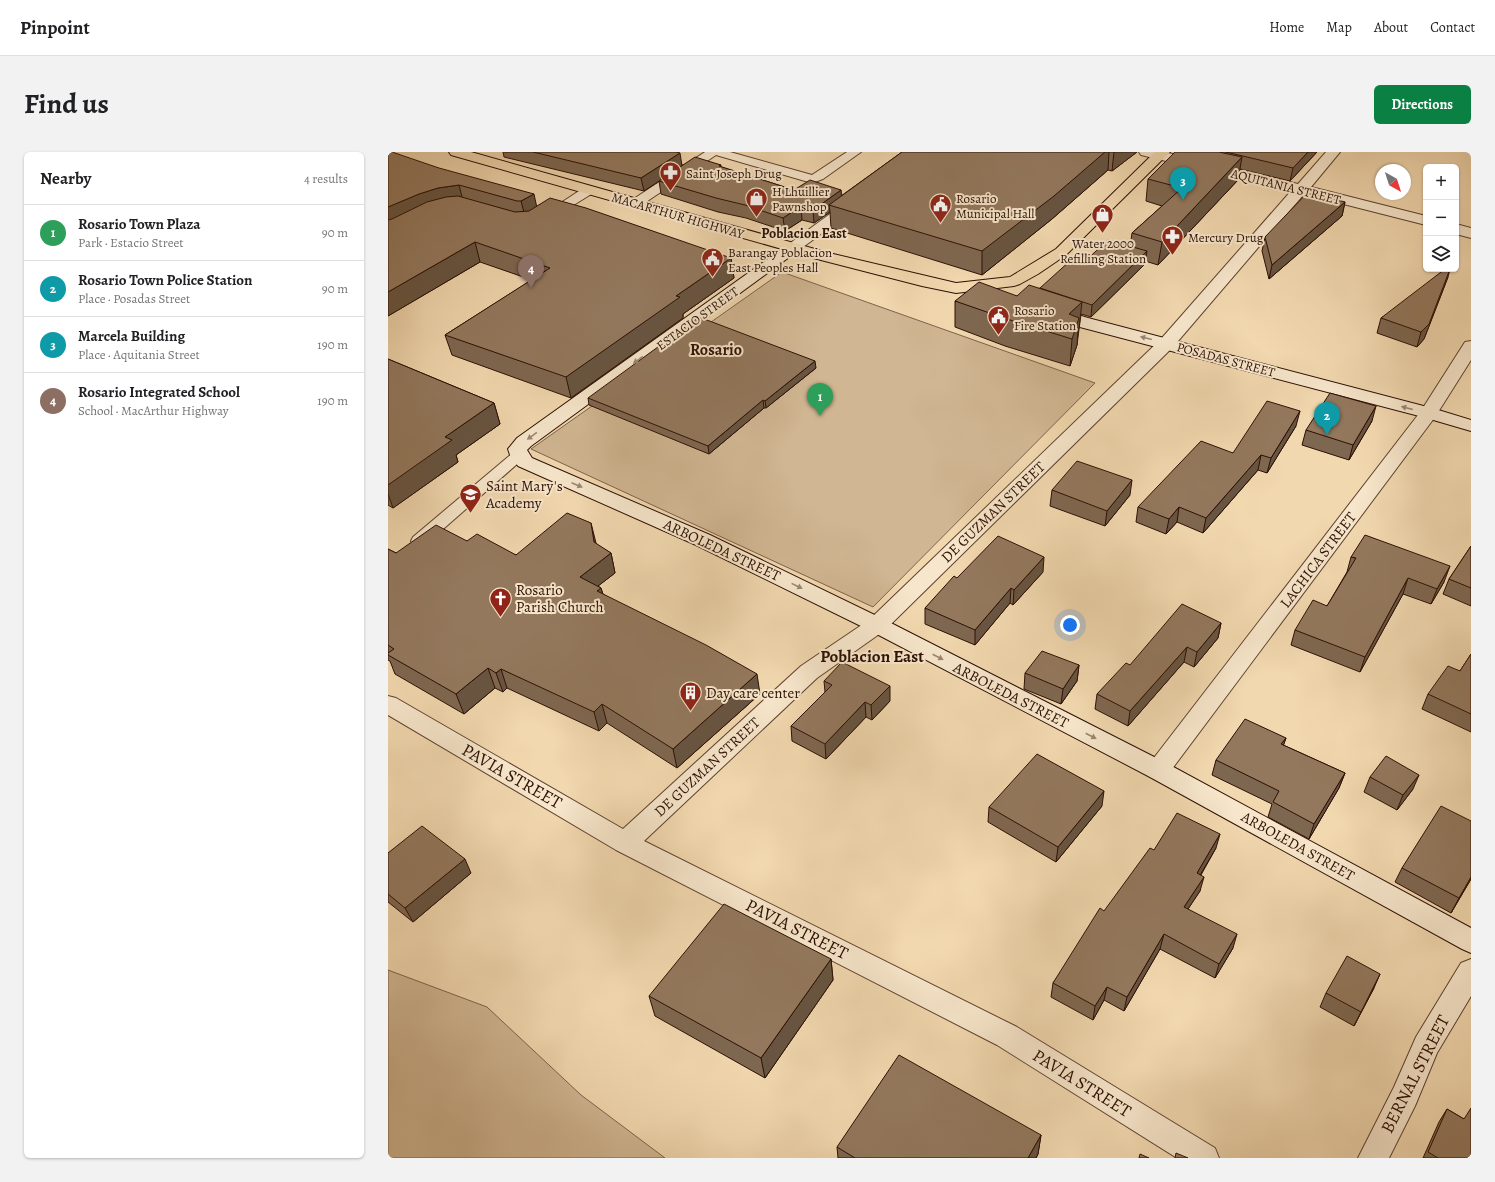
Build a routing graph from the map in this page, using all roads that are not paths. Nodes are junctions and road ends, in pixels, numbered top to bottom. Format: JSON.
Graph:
{"nodes":[{"id":1,"x":456,"y":152,"type":"edge"},
{"id":2,"x":713,"y":152,"type":"edge"},
{"id":3,"x":718,"y":152,"type":"edge"},
{"id":4,"x":855,"y":152,"type":"edge"},
{"id":5,"x":1333,"y":152,"type":"edge"},
{"id":6,"x":1156,"y":153,"type":"edge"},
{"id":7,"x":1302,"y":189,"type":"junction"},
{"id":8,"x":589,"y":190,"type":"junction"},
{"id":9,"x":865,"y":195,"type":"edge"},
{"id":10,"x":636,"y":203,"type":"junction"},
{"id":11,"x":1423,"y":220,"type":"edge"},
{"id":12,"x":539,"y":221,"type":"edge"},
{"id":13,"x":1459,"y":230,"type":"edge"},
{"id":14,"x":1471,"y":233,"type":"edge"},
{"id":15,"x":794,"y":247,"type":"junction"},
{"id":16,"x":983,"y":286,"type":"junction"},
{"id":17,"x":1010,"y":297,"type":"edge"},
{"id":18,"x":1038,"y":308,"type":"edge"},
{"id":19,"x":1167,"y":343,"type":"junction"},
{"id":20,"x":1471,"y":346,"type":"edge"},
{"id":21,"x":1429,"y":414,"type":"junction"},
{"id":22,"x":1471,"y":426,"type":"edge"},
{"id":23,"x":519,"y":455,"type":"junction"},
{"id":24,"x":407,"y":551,"type":"edge"},
{"id":25,"x":877,"y":625,"type":"junction"},
{"id":26,"x":388,"y":704,"type":"edge"},
{"id":27,"x":1158,"y":770,"type":"junction"},
{"id":28,"x":626,"y":843,"type":"junction"},
{"id":29,"x":1471,"y":941,"type":"edge"},
{"id":30,"x":1471,"y":971,"type":"edge"},
{"id":31,"x":1204,"y":1158,"type":"edge"},
{"id":32,"x":1373,"y":1158,"type":"edge"}],
"edges":[{"from":1,"to":8,"type":"highway","name":"MACARTHUR HIGHWAY"},
{"from":2,"to":10,"type":"lane"},
{"from":3,"to":4,"type":"lane"},
{"from":5,"to":7,"type":"street","name":"DE GUZMAN STREET"},
{"from":6,"to":7,"type":"street","name":"AQUITANIA STREET"},
{"from":6,"to":16,"type":"highway","name":"MACARTHUR HIGHWAY"},
{"from":7,"to":11,"type":"street","name":"AQUITANIA STREET"},
{"from":7,"to":19,"type":"street","name":"DE GUZMAN STREET"},
{"from":8,"to":10,"type":"highway","name":"MACARTHUR HIGHWAY"},
{"from":8,"to":12,"type":"lane"},
{"from":9,"to":15,"type":"street","name":"ESTACIO STREET"},
{"from":10,"to":15,"type":"highway","name":"MACARTHUR HIGHWAY"},
{"from":13,"to":14,"type":"street"},
{"from":15,"to":16,"type":"highway","name":"MACARTHUR HIGHWAY"},
{"from":15,"to":23,"type":"street","name":"ESTACIO STREET","one_way":true},
{"from":16,"to":17,"type":"street"},
{"from":19,"to":18,"type":"street","name":"POSADAS STREET","one_way":true},
{"from":21,"to":19,"type":"street","name":"POSADAS STREET","one_way":true},
{"from":19,"to":25,"type":"street","name":"DE GUZMAN STREET"},
{"from":20,"to":21,"type":"street","name":"LACHICA STREET"},
{"from":21,"to":22,"type":"street","name":"POSADAS STREET"},
{"from":21,"to":27,"type":"street","name":"LACHICA STREET"},
{"from":23,"to":24,"type":"lane"},
{"from":23,"to":25,"type":"street","name":"ARBOLEDA STREET","one_way":true},
{"from":25,"to":27,"type":"street","name":"ARBOLEDA STREET","one_way":true},
{"from":25,"to":28,"type":"street","name":"DE GUZMAN STREET"},
{"from":26,"to":28,"type":"street","name":"PAVIA STREET"},
{"from":27,"to":29,"type":"street","name":"ARBOLEDA STREET"},
{"from":28,"to":31,"type":"street","name":"PAVIA STREET"},
{"from":30,"to":32,"type":"street","name":"BERNAL STREET"}]}
